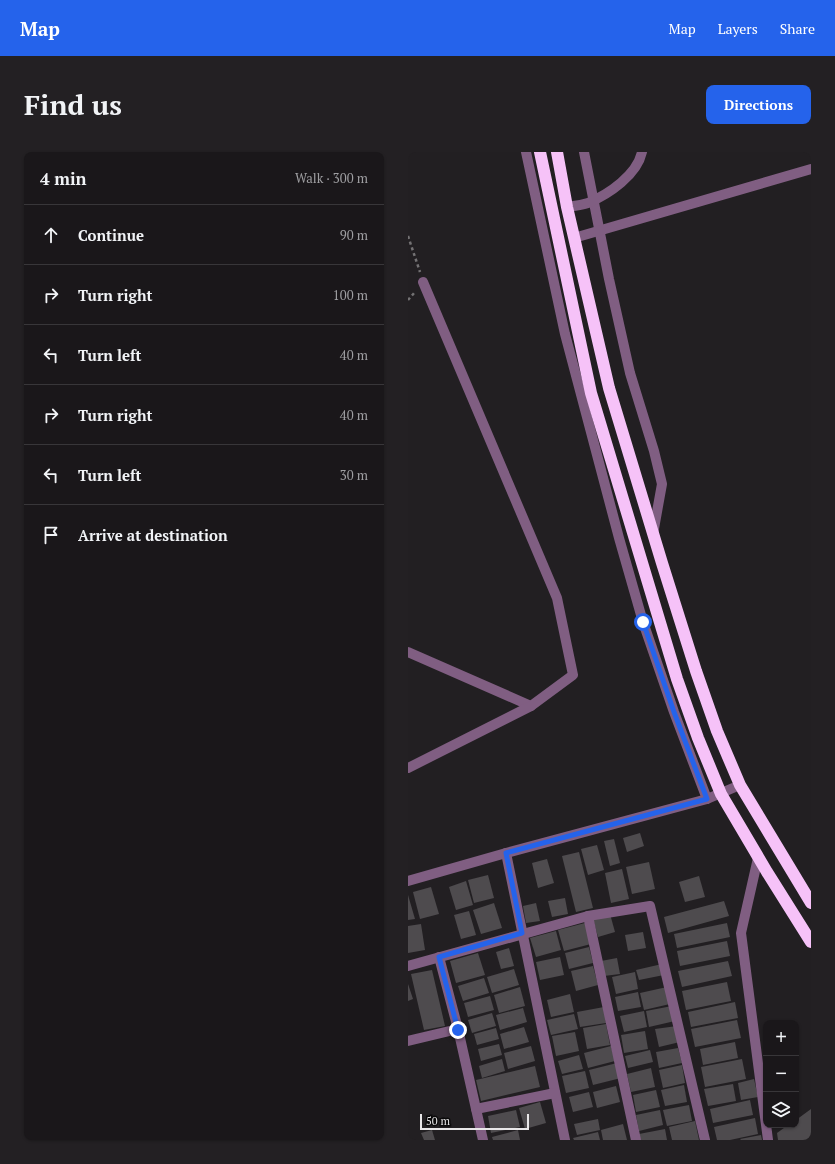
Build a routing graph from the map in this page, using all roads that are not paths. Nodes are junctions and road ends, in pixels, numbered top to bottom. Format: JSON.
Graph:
{"nodes":[{"id":1,"x":526,"y":152,"type":"edge"},
{"id":2,"x":540,"y":152,"type":"edge"},
{"id":3,"x":557,"y":152,"type":"edge"},
{"id":4,"x":584,"y":152,"type":"edge"},
{"id":5,"x":642,"y":152,"type":"edge"},
{"id":6,"x":811,"y":169,"type":"edge"},
{"id":7,"x":593,"y":200,"type":"junction"},
{"id":8,"x":567,"y":207,"type":"junction"},
{"id":9,"x":599,"y":230,"type":"junction"},
{"id":10,"x":574,"y":238,"type":"junction"},
{"id":11,"x":560,"y":244,"type":"junction"},
{"id":12,"x":546,"y":246,"type":"junction"},
{"id":13,"x":424,"y":282,"type":"road end"},
{"id":14,"x":653,"y":535,"type":"junction"},
{"id":15,"x":408,"y":652,"type":"edge"},
{"id":16,"x":531,"y":706,"type":"junction"},
{"id":17,"x":408,"y":768,"type":"edge"},
{"id":18,"x":740,"y":785,"type":"junction"},
{"id":19,"x":721,"y":794,"type":"junction"},
{"id":20,"x":707,"y":799,"type":"junction"},
{"id":21,"x":506,"y":853,"type":"junction"},
{"id":22,"x":758,"y":858,"type":"junction"},
{"id":23,"x":408,"y":881,"type":"edge"},
{"id":24,"x":810,"y":899,"type":"edge"},
{"id":25,"x":588,"y":916,"type":"junction"},
{"id":26,"x":522,"y":933,"type":"junction"},
{"id":27,"x":811,"y":942,"type":"edge"},
{"id":28,"x":439,"y":957,"type":"junction"},
{"id":29,"x":408,"y":966,"type":"edge"},
{"id":30,"x":458,"y":1030,"type":"junction"},
{"id":31,"x":408,"y":1041,"type":"edge"},
{"id":32,"x":555,"y":1093,"type":"junction"},
{"id":33,"x":476,"y":1109,"type":"junction"},
{"id":34,"x":483,"y":1140,"type":"edge"},
{"id":35,"x":565,"y":1140,"type":"edge"},
{"id":36,"x":636,"y":1140,"type":"edge"},
{"id":37,"x":704,"y":1140,"type":"edge"},
{"id":38,"x":768,"y":1140,"type":"edge"}],
"edges":[{"from":1,"to":12,"type":"street"},
{"from":2,"to":11,"type":"highway"},
{"from":3,"to":8,"type":"highway"},
{"from":4,"to":7,"type":"street"},
{"from":5,"to":7,"type":"street"},
{"from":6,"to":9,"type":"street"},
{"from":7,"to":8,"type":"street"},
{"from":7,"to":9,"type":"street"},
{"from":8,"to":10,"type":"highway"},
{"from":9,"to":10,"type":"street"},
{"from":9,"to":14,"type":"street"},
{"from":10,"to":14,"type":"highway"},
{"from":11,"to":12,"type":"street"},
{"from":11,"to":19,"type":"highway"},
{"from":12,"to":20,"type":"street"},
{"from":13,"to":16,"type":"street"},
{"from":14,"to":18,"type":"highway"},
{"from":15,"to":16,"type":"street"},
{"from":16,"to":17,"type":"street"},
{"from":18,"to":19,"type":"street"},
{"from":18,"to":24,"type":"highway"},
{"from":19,"to":20,"type":"street"},
{"from":19,"to":22,"type":"highway"},
{"from":20,"to":21,"type":"street"},
{"from":21,"to":23,"type":"street"},
{"from":21,"to":26,"type":"street"},
{"from":22,"to":27,"type":"highway"},
{"from":22,"to":38,"type":"street"},
{"from":25,"to":26,"type":"street"},
{"from":25,"to":36,"type":"street"},
{"from":25,"to":37,"type":"street"},
{"from":26,"to":28,"type":"street"},
{"from":26,"to":32,"type":"street"},
{"from":28,"to":29,"type":"street"},
{"from":28,"to":30,"type":"street"},
{"from":30,"to":31,"type":"street"},
{"from":30,"to":33,"type":"street"},
{"from":32,"to":33,"type":"street"},
{"from":32,"to":35,"type":"street"},
{"from":33,"to":34,"type":"street"}]}
